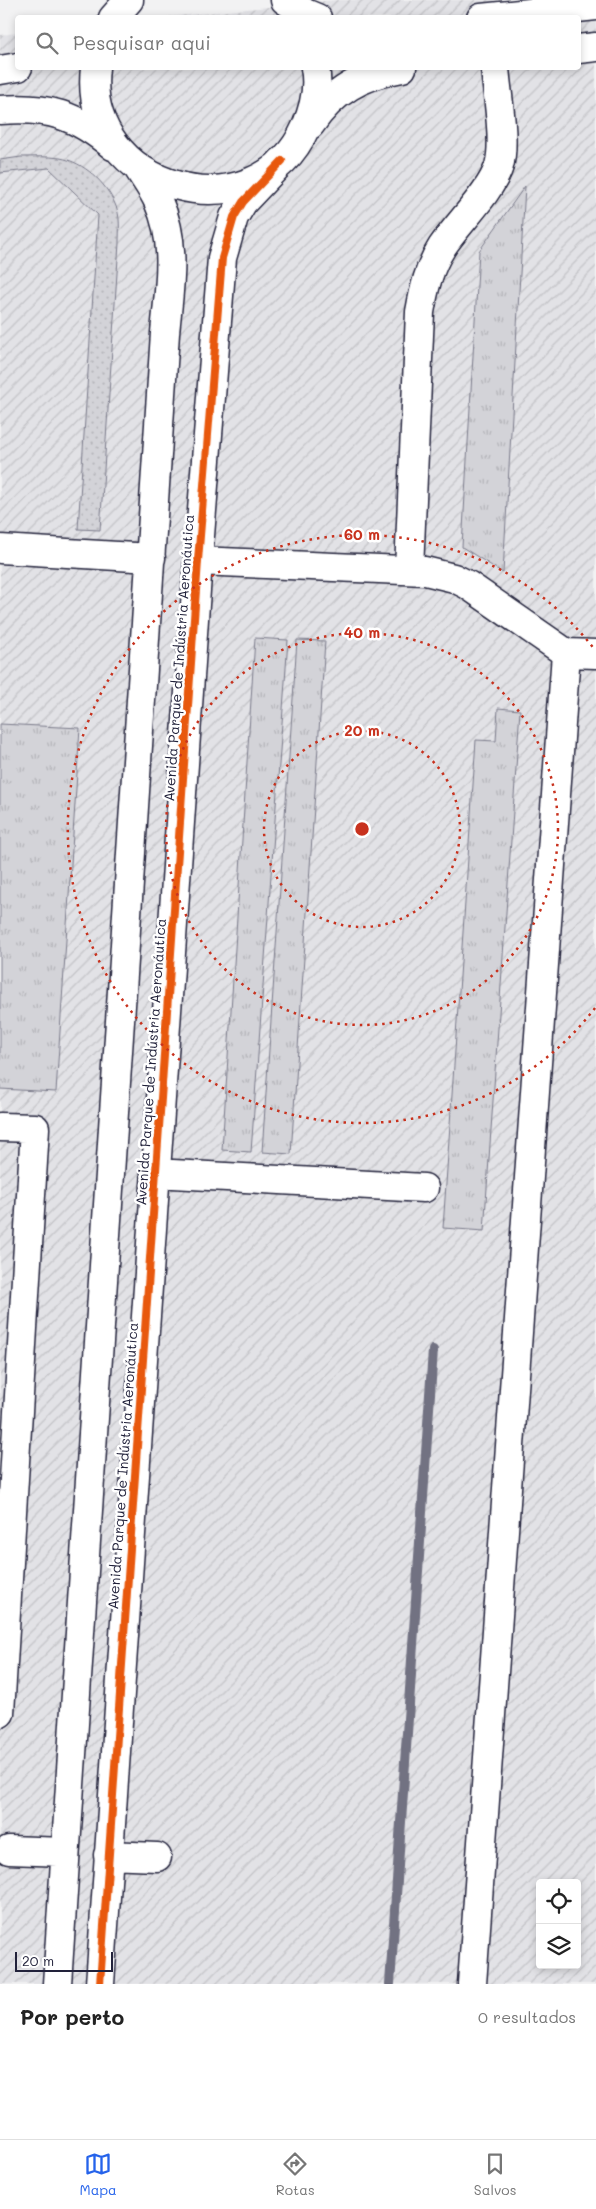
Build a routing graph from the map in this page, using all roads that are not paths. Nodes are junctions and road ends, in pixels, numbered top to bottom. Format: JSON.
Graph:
{"nodes":[{"id":1,"x":130,"y":0,"type":"edge"},
{"id":2,"x":284,"y":0,"type":"edge"},
{"id":3,"x":596,"y":6,"type":"edge"},
{"id":4,"x":116,"y":15,"type":"edge"},
{"id":5,"x":296,"y":15,"type":"edge"},
{"id":6,"x":310,"y":15,"type":"edge"},
{"id":7,"x":510,"y":15,"type":"edge"},
{"id":8,"x":596,"y":47,"type":"edge"},
{"id":9,"x":581,"y":49,"type":"edge"},
{"id":10,"x":15,"y":68,"type":"edge"},
{"id":11,"x":0,"y":70,"type":"edge"},
{"id":12,"x":95,"y":70,"type":"edge"},
{"id":13,"x":315,"y":70,"type":"edge"},
{"id":14,"x":390,"y":70,"type":"edge"},
{"id":15,"x":495,"y":70,"type":"edge"},
{"id":16,"x":0,"y":110,"type":"edge"},
{"id":17,"x":301,"y":138,"type":"junction"},
{"id":18,"x":130,"y":161,"type":"junction"},
{"id":19,"x":282,"y":161,"type":"junction"},
{"id":20,"x":0,"y":549,"type":"edge"},
{"id":21,"x":151,"y":558,"type":"junction"},
{"id":22,"x":198,"y":561,"type":"junction"},
{"id":23,"x":409,"y":570,"type":"junction"},
{"id":24,"x":566,"y":653,"type":"junction"},
{"id":25,"x":596,"y":654,"type":"edge"},
{"id":26,"x":0,"y":1127,"type":"edge"},
{"id":27,"x":155,"y":1173,"type":"junction"},
{"id":28,"x":424,"y":1188,"type":"dead end"},
{"id":29,"x":2,"y":1649,"type":"edge"},
{"id":30,"x":0,"y":1713,"type":"edge"},
{"id":31,"x":9,"y":1850,"type":"dead end"},
{"id":32,"x":65,"y":1852,"type":"junction"},
{"id":33,"x":108,"y":1855,"type":"junction"},
{"id":34,"x":157,"y":1857,"type":"dead end"},
{"id":35,"x":57,"y":1984,"type":"edge"},
{"id":36,"x":100,"y":1984,"type":"edge"},
{"id":37,"x":472,"y":1984,"type":"edge"}],
"edges":[{"from":1,"to":4,"type":"street"},
{"from":2,"to":5,"type":"street"},
{"from":2,"to":6,"type":"street"},
{"from":3,"to":7,"type":"street"},
{"from":8,"to":9,"type":"street"},
{"from":10,"to":11,"type":"street"},
{"from":12,"to":18,"type":"street"},
{"from":13,"to":17,"type":"street"},
{"from":14,"to":17,"type":"street"},
{"from":15,"to":23,"type":"street"},
{"from":16,"to":18,"type":"street"},
{"from":17,"to":19,"type":"street"},
{"from":18,"to":19,"type":"street"},
{"from":18,"to":21,"type":"street"},
{"from":19,"to":22,"type":"street","name":"Avenida Parque de Indústria Aeronáutica"},
{"from":20,"to":21,"type":"street"},
{"from":21,"to":32,"type":"street"},
{"from":22,"to":23,"type":"street"},
{"from":22,"to":27,"type":"street","name":"Avenida Parque de Indústria Aeronáutica"},
{"from":23,"to":24,"type":"street"},
{"from":24,"to":25,"type":"street"},
{"from":24,"to":37,"type":"street"},
{"from":26,"to":29,"type":"street"},
{"from":27,"to":28,"type":"street"},
{"from":27,"to":33,"type":"street","name":"Avenida Parque de Indústria Aeronáutica"},
{"from":29,"to":30,"type":"street"},
{"from":31,"to":32,"type":"street"},
{"from":32,"to":35,"type":"street"},
{"from":33,"to":34,"type":"street"},
{"from":33,"to":36,"type":"street","name":"Avenida Parque de Indústria Aeronáutica"}]}
